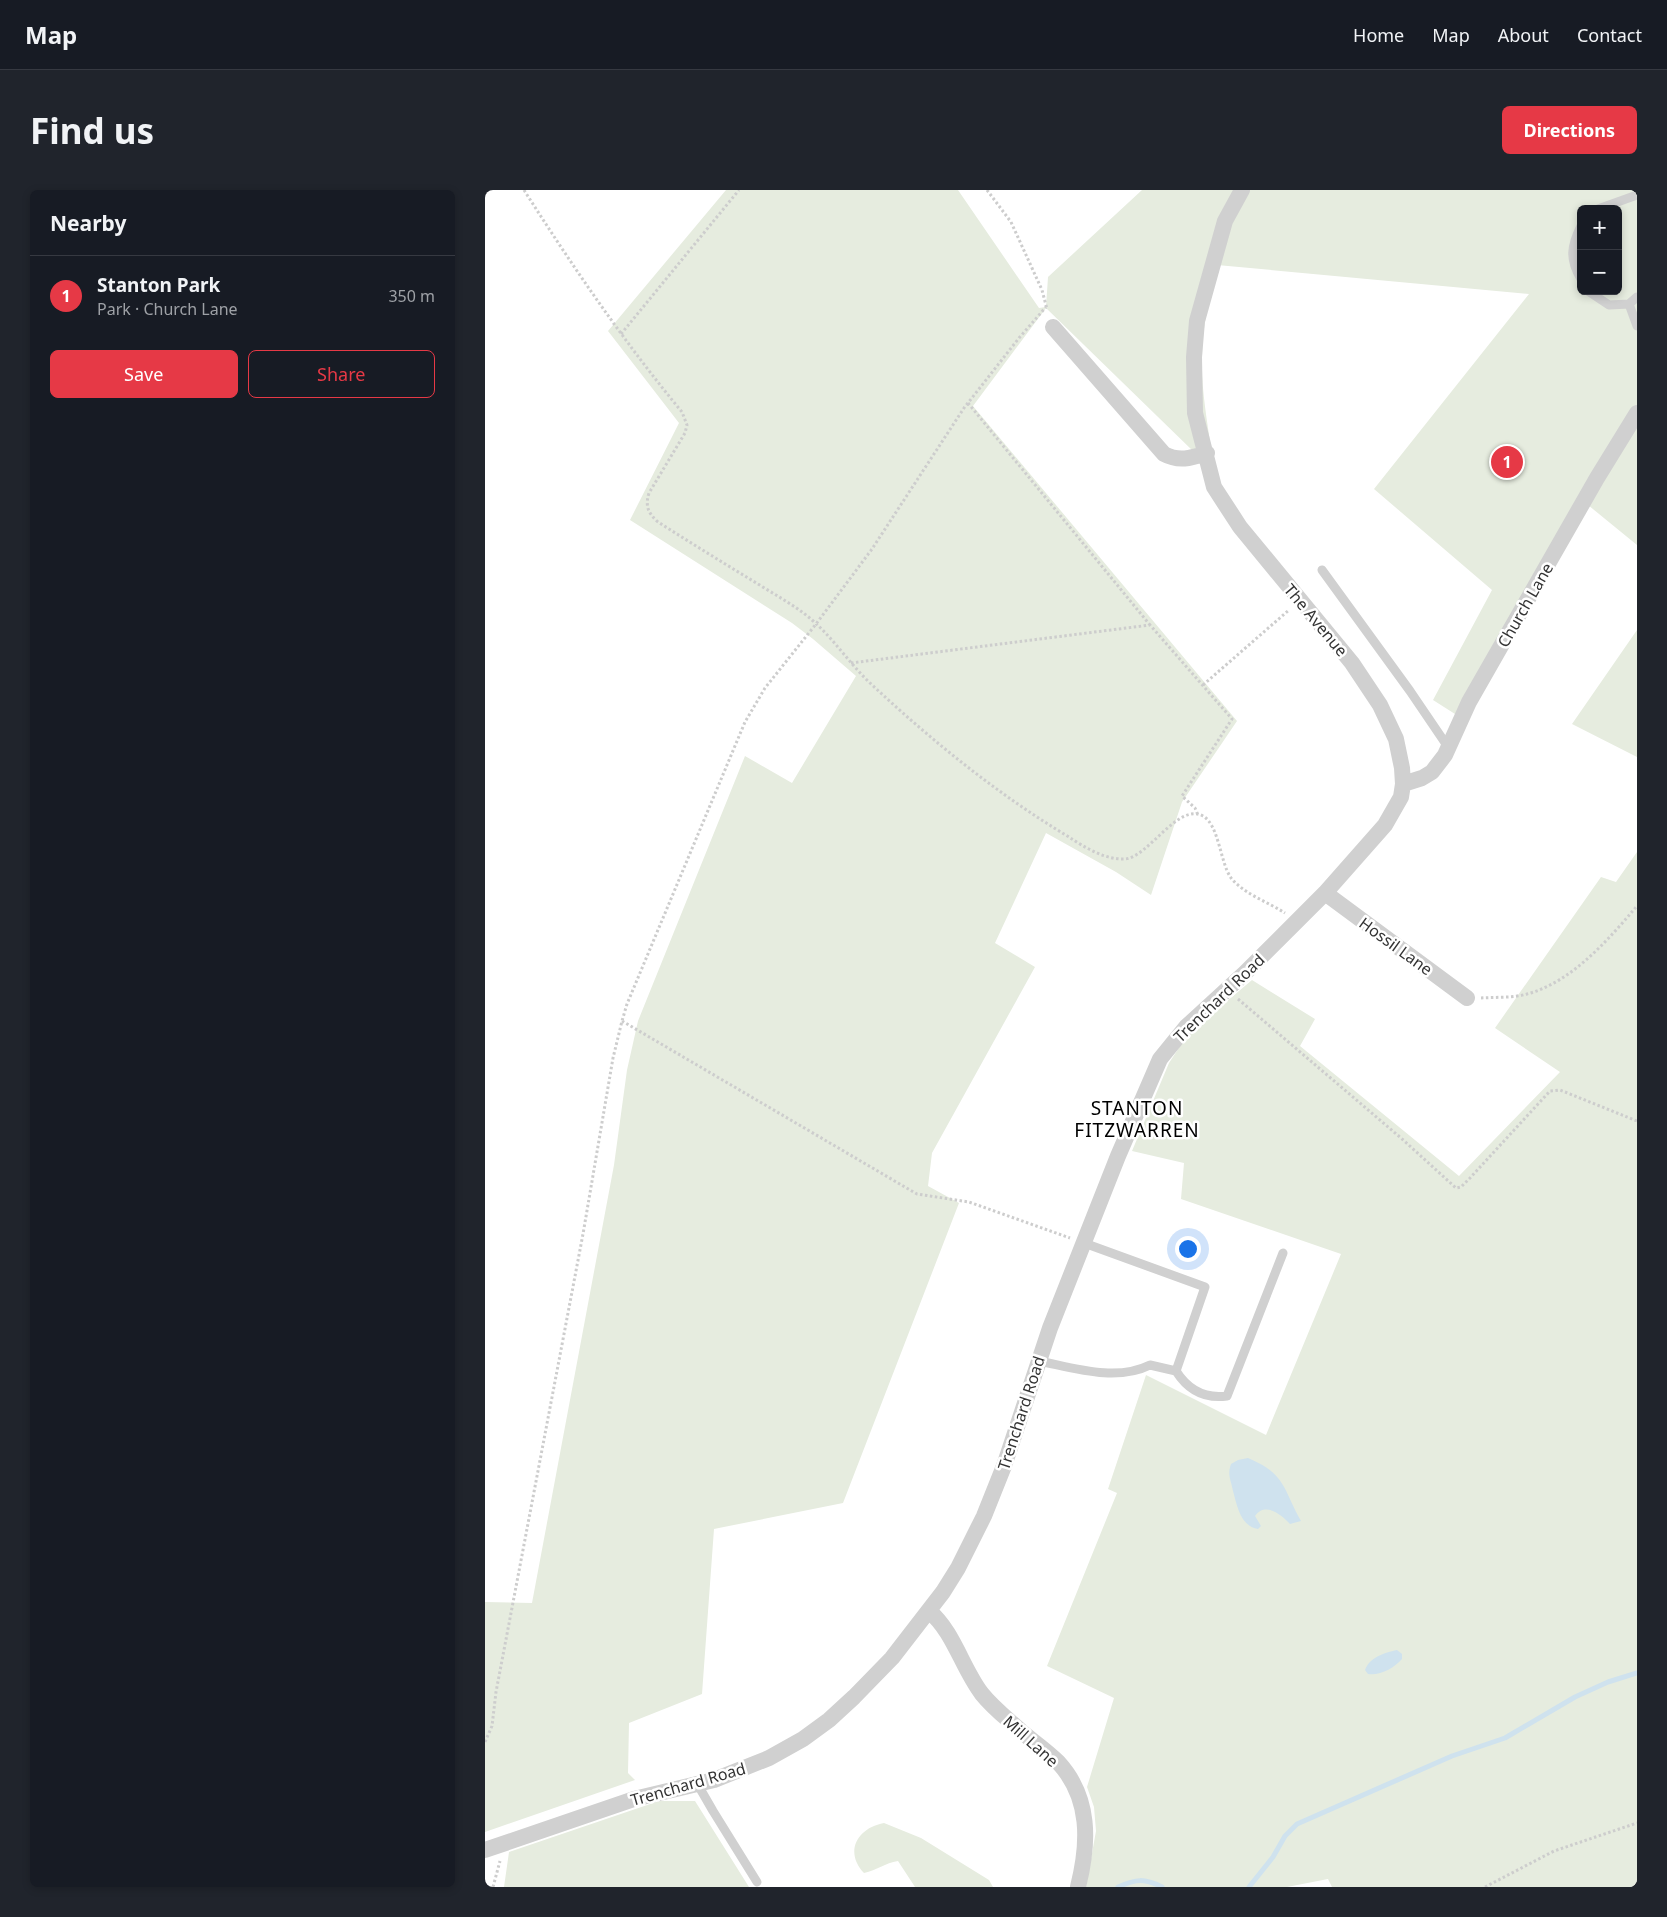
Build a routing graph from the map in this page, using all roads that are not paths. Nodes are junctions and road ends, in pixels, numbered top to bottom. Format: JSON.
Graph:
{"nodes":[{"id":1,"x":1242,"y":190,"type":"edge"},
{"id":2,"x":1637,"y":195,"type":"edge"},
{"id":3,"x":1609,"y":205,"type":"edge"},
{"id":4,"x":1577,"y":234,"type":"edge"},
{"id":5,"x":1577,"y":272,"type":"edge"},
{"id":6,"x":1594,"y":295,"type":"edge"},
{"id":7,"x":1637,"y":297,"type":"edge"},
{"id":8,"x":1629,"y":304,"type":"junction"},
{"id":9,"x":1637,"y":326,"type":"edge"},
{"id":10,"x":1053,"y":327,"type":"road end"},
{"id":11,"x":1637,"y":413,"type":"edge"},
{"id":12,"x":1207,"y":453,"type":"junction"},
{"id":13,"x":1322,"y":570,"type":"dead end"},
{"id":14,"x":1448,"y":747,"type":"junction"},
{"id":15,"x":1402,"y":790,"type":"junction"},
{"id":16,"x":1325,"y":893,"type":"junction"},
{"id":17,"x":1467,"y":998,"type":"road end"},
{"id":18,"x":1083,"y":1243,"type":"junction"},
{"id":19,"x":1283,"y":1254,"type":"dead end"},
{"id":20,"x":1039,"y":1361,"type":"junction"},
{"id":21,"x":1176,"y":1371,"type":"junction"},
{"id":22,"x":929,"y":1611,"type":"junction"},
{"id":23,"x":699,"y":1785,"type":"junction"},
{"id":24,"x":485,"y":1850,"type":"edge"},
{"id":25,"x":757,"y":1882,"type":"dead end"},
{"id":26,"x":1078,"y":1887,"type":"edge"}],
"edges":[{"from":1,"to":12,"type":"street","name":"The Avenue"},
{"from":2,"to":3,"type":"lane"},
{"from":4,"to":5,"type":"lane"},
{"from":6,"to":8,"type":"lane"},
{"from":7,"to":8,"type":"lane"},
{"from":8,"to":9,"type":"lane"},
{"from":10,"to":12,"type":"street"},
{"from":11,"to":14,"type":"street","name":"Church Lane"},
{"from":12,"to":15,"type":"street","name":"The Avenue"},
{"from":13,"to":14,"type":"lane"},
{"from":14,"to":15,"type":"street","name":"Church Lane"},
{"from":15,"to":16,"type":"street","name":"Trenchard Road"},
{"from":16,"to":17,"type":"street","name":"Hossil Lane"},
{"from":16,"to":18,"type":"street","name":"Trenchard Road"},
{"from":18,"to":20,"type":"street","name":"Trenchard Road"},
{"from":18,"to":21,"type":"lane"},
{"from":19,"to":21,"type":"lane"},
{"from":20,"to":21,"type":"lane"},
{"from":20,"to":22,"type":"street","name":"Trenchard Road"},
{"from":22,"to":23,"type":"street","name":"Trenchard Road"},
{"from":22,"to":26,"type":"street","name":"Mill Lane"},
{"from":23,"to":24,"type":"street","name":"Trenchard Road"},
{"from":23,"to":25,"type":"lane"}]}
